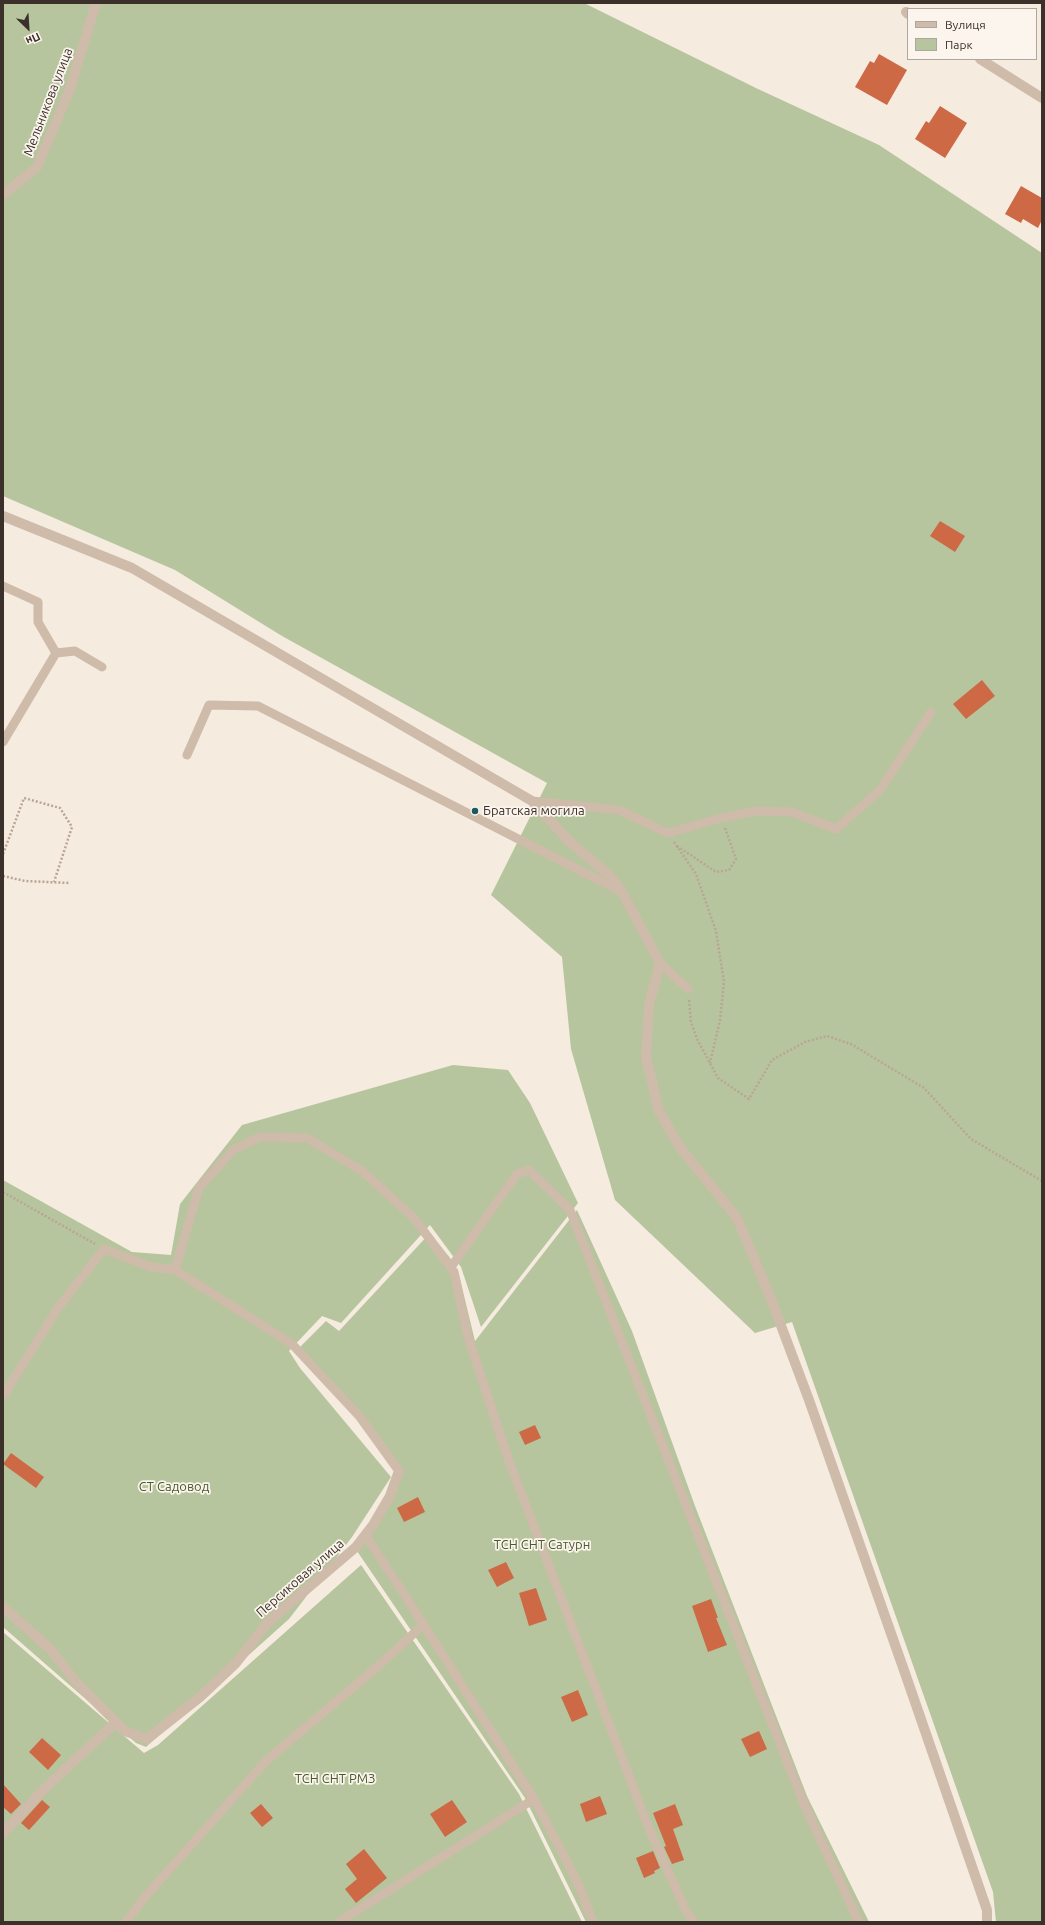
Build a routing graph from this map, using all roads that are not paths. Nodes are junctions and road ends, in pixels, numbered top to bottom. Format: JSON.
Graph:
{"nodes":[{"id":1,"x":96,"y":3,"type":"edge"},
{"id":2,"x":982,"y":60,"type":"edge"},
{"id":3,"x":1042,"y":98,"type":"edge"},
{"id":4,"x":3,"y":195,"type":"edge"},
{"id":5,"x":3,"y":516,"type":"edge"},
{"id":6,"x":3,"y":586,"type":"edge"},
{"id":7,"x":56,"y":653,"type":"junction"},
{"id":8,"x":102,"y":667,"type":"dead end"},
{"id":9,"x":931,"y":712,"type":"dead end"},
{"id":10,"x":3,"y":742,"type":"edge"},
{"id":11,"x":187,"y":755,"type":"dead end"},
{"id":12,"x":532,"y":801,"type":"junction"},
{"id":13,"x":622,"y":892,"type":"junction"},
{"id":14,"x":660,"y":962,"type":"junction"},
{"id":15,"x":688,"y":989,"type":"road end"},
{"id":16,"x":450,"y":1267,"type":"junction"},
{"id":17,"x":175,"y":1270,"type":"junction"},
{"id":18,"x":3,"y":1396,"type":"edge"},
{"id":19,"x":399,"y":1472,"type":"joint"},
{"id":20,"x":365,"y":1535,"type":"junction"},
{"id":21,"x":3,"y":1607,"type":"edge"},
{"id":22,"x":424,"y":1624,"type":"junction"},
{"id":23,"x":116,"y":1722,"type":"junction"},
{"id":24,"x":534,"y":1799,"type":"junction"},
{"id":25,"x":3,"y":1833,"type":"edge"},
{"id":26,"x":126,"y":1922,"type":"edge"},
{"id":27,"x":339,"y":1922,"type":"edge"},
{"id":28,"x":593,"y":1922,"type":"edge"},
{"id":29,"x":694,"y":1922,"type":"edge"},
{"id":30,"x":860,"y":1922,"type":"edge"},
{"id":31,"x":987,"y":1922,"type":"edge"}],
"edges":[{"from":1,"to":4,"type":"street","name":"Мельникова улица"},
{"from":2,"to":3,"type":"street"},
{"from":5,"to":12,"type":"street"},
{"from":6,"to":7,"type":"lane"},
{"from":7,"to":8,"type":"lane"},
{"from":7,"to":10,"type":"lane"},
{"from":9,"to":12,"type":"lane"},
{"from":11,"to":13,"type":"lane"},
{"from":12,"to":13,"type":"street"},
{"from":13,"to":14,"type":"street"},
{"from":14,"to":15,"type":"lane"},
{"from":14,"to":31,"type":"street"},
{"from":16,"to":17,"type":"lane"},
{"from":16,"to":29,"type":"lane"},
{"from":16,"to":30,"type":"lane"},
{"from":17,"to":18,"type":"lane"},
{"from":17,"to":19,"type":"lane"},
{"from":19,"to":20,"type":"street","name":"Персиковая улица"},
{"from":20,"to":22,"type":"lane"},
{"from":20,"to":23,"type":"street","name":"Персиковая улица"},
{"from":21,"to":23,"type":"street"},
{"from":22,"to":24,"type":"lane"},
{"from":22,"to":26,"type":"lane"},
{"from":23,"to":25,"type":"street"},
{"from":24,"to":27,"type":"lane"},
{"from":24,"to":28,"type":"lane"}]}
